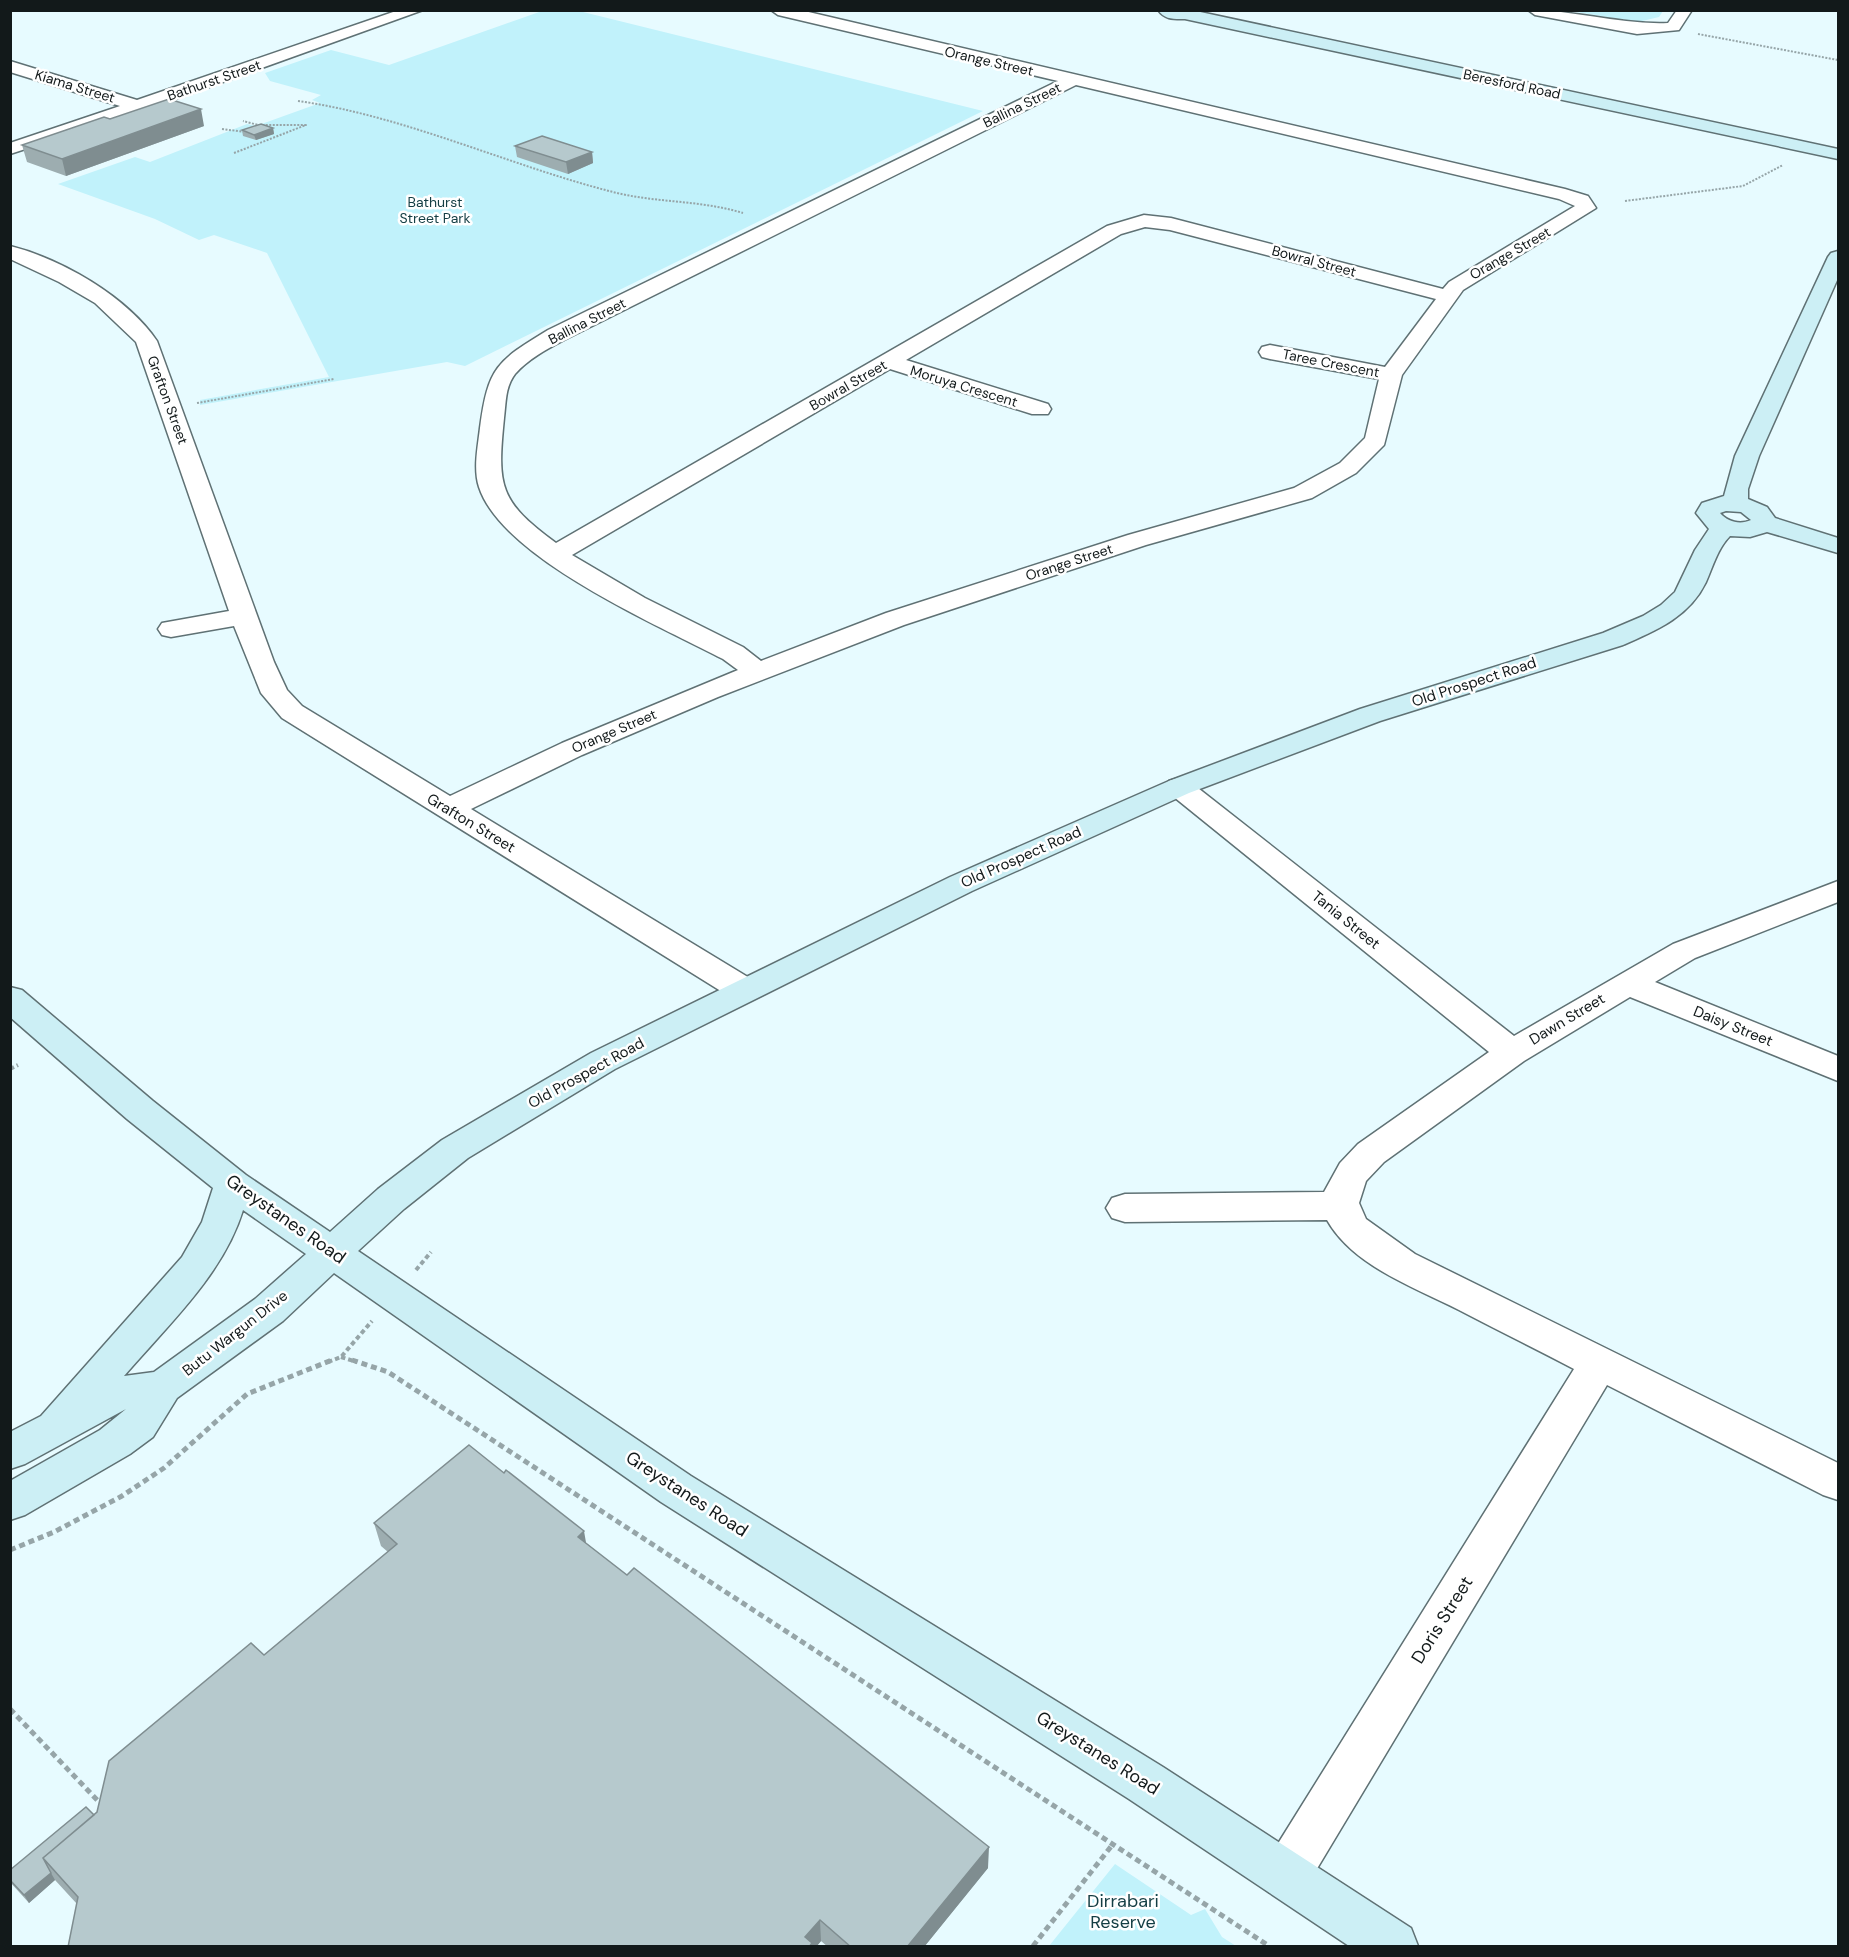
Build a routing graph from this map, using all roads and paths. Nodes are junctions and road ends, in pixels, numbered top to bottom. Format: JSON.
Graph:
{"nodes":[{"id":1,"x":416,"y":10,"type":"edge"},
{"id":2,"x":778,"y":10,"type":"edge"},
{"id":3,"x":1165,"y":10,"type":"edge"},
{"id":4,"x":1535,"y":10,"type":"edge"},
{"id":5,"x":1685,"y":10,"type":"edge"},
{"id":6,"x":1186,"y":12,"type":"edge"},
{"id":7,"x":1660,"y":30,"type":"junction"},
{"id":8,"x":1692,"y":38,"type":"joint"},
{"id":9,"x":1839,"y":60,"type":"edge"},
{"id":10,"x":10,"y":66,"type":"edge"},
{"id":11,"x":1073,"y":80,"type":"junction"},
{"id":12,"x":298,"y":101,"type":"dead end"},
{"id":13,"x":139,"y":106,"type":"junction"},
{"id":14,"x":243,"y":121,"type":"dead end"},
{"id":15,"x":222,"y":129,"type":"dead end"},
{"id":16,"x":250,"y":133,"type":"edge"},
{"id":17,"x":1779,"y":140,"type":"junction"},
{"id":18,"x":1839,"y":147,"type":"edge"},
{"id":19,"x":10,"y":149,"type":"edge"},
{"id":20,"x":234,"y":153,"type":"dead end"},
{"id":21,"x":1839,"y":154,"type":"edge"},
{"id":22,"x":1790,"y":161,"type":"dead end"},
{"id":23,"x":1624,"y":201,"type":"dead end"},
{"id":24,"x":781,"y":225,"type":"junction"},
{"id":25,"x":10,"y":252,"type":"edge"},
{"id":26,"x":1839,"y":257,"type":"edge"},
{"id":27,"x":1447,"y":296,"type":"junction"},
{"id":28,"x":1270,"y":352,"type":"dead end"},
{"id":29,"x":889,"y":362,"type":"junction"},
{"id":30,"x":1391,"y":375,"type":"junction"},
{"id":31,"x":334,"y":379,"type":"dead end"},
{"id":32,"x":194,"y":404,"type":"dead end"},
{"id":33,"x":1040,"y":409,"type":"dead end"},
{"id":34,"x":1731,"y":516,"type":"junction"},
{"id":35,"x":1839,"y":546,"type":"edge"},
{"id":36,"x":554,"y":555,"type":"junction"},
{"id":37,"x":243,"y":616,"type":"junction"},
{"id":38,"x":171,"y":629,"type":"dead end"},
{"id":39,"x":756,"y":671,"type":"junction"},
{"id":40,"x":1179,"y":787,"type":"junction"},
{"id":41,"x":447,"y":809,"type":"junction"},
{"id":42,"x":1839,"y":891,"type":"edge"},
{"id":43,"x":1627,"y":983,"type":"junction"},
{"id":44,"x":744,"y":990,"type":"junction"},
{"id":45,"x":10,"y":998,"type":"edge"},
{"id":46,"x":1512,"y":1053,"type":"junction"},
{"id":47,"x":18,"y":1065,"type":"dead end"},
{"id":48,"x":1839,"y":1069,"type":"edge"},
{"id":49,"x":10,"y":1070,"type":"edge"},
{"id":50,"x":233,"y":1184,"type":"junction"},
{"id":51,"x":1340,"y":1206,"type":"junction"},
{"id":52,"x":1125,"y":1208,"type":"dead end"},
{"id":53,"x":333,"y":1252,"type":"junction"},
{"id":54,"x":431,"y":1252,"type":"dead end"},
{"id":55,"x":394,"y":1295,"type":"junction"},
{"id":56,"x":340,"y":1357,"type":"junction"},
{"id":57,"x":1598,"y":1365,"type":"junction"},
{"id":58,"x":163,"y":1387,"type":"junction"},
{"id":59,"x":56,"y":1426,"type":"junction"},
{"id":60,"x":10,"y":1452,"type":"edge"},
{"id":61,"x":1839,"y":1483,"type":"edge"},
{"id":62,"x":10,"y":1502,"type":"edge"},
{"id":63,"x":10,"y":1550,"type":"edge"},
{"id":64,"x":10,"y":1709,"type":"edge"},
{"id":65,"x":106,"y":1808,"type":"edge"},
{"id":66,"x":1113,"y":1844,"type":"junction"},
{"id":67,"x":1286,"y":1875,"type":"junction"},
{"id":68,"x":1033,"y":1947,"type":"edge"},
{"id":69,"x":1269,"y":1947,"type":"edge"},
{"id":70,"x":1393,"y":1947,"type":"edge"}],
"edges":[{"from":1,"to":13,"type":"street","name":"Bathurst Street"},
{"from":2,"to":11,"type":"street","name":"Orange Street"},
{"from":3,"to":6,"type":"main road","name":"Beresford Road"},
{"from":4,"to":7,"type":"street"},
{"from":5,"to":7,"type":"street"},
{"from":6,"to":17,"type":"main road","name":"Beresford Road"},
{"from":7,"to":8,"type":"street"},
{"from":8,"to":9,"type":"path"},
{"from":10,"to":13,"type":"street","name":"Kiama Street"},
{"from":11,"to":24,"type":"street","name":"Ballina Street"},
{"from":11,"to":27,"type":"street","name":"Orange Street"},
{"from":12,"to":24,"type":"path"},
{"from":13,"to":19,"type":"street","name":"Bathurst Street"},
{"from":14,"to":20,"type":"path"},
{"from":15,"to":16,"type":"path"},
{"from":17,"to":18,"type":"main road"},
{"from":17,"to":21,"type":"main road","name":"Beresford Road"},
{"from":22,"to":23,"type":"path"},
{"from":24,"to":36,"type":"street","name":"Ballina Street"},
{"from":25,"to":37,"type":"street","name":"Grafton Street"},
{"from":26,"to":34,"type":"main road","name":"Old Prospect Road"},
{"from":27,"to":29,"type":"street","name":"Bowral Street"},
{"from":27,"to":30,"type":"street","name":"Orange Street"},
{"from":28,"to":30,"type":"street","name":"Taree Crescent"},
{"from":29,"to":33,"type":"street","name":"Moruya Crescent"},
{"from":29,"to":36,"type":"street","name":"Bowral Street"},
{"from":30,"to":39,"type":"street","name":"Orange Street"},
{"from":31,"to":32,"type":"path"},
{"from":34,"to":35,"type":"main road"},
{"from":34,"to":40,"type":"main road","name":"Old Prospect Road"},
{"from":36,"to":39,"type":"street","name":"Ballina Street"},
{"from":37,"to":38,"type":"street"},
{"from":37,"to":41,"type":"street","name":"Grafton Street"},
{"from":39,"to":41,"type":"street","name":"Orange Street"},
{"from":40,"to":44,"type":"main road","name":"Old Prospect Road"},
{"from":40,"to":46,"type":"street","name":"Tania Street"},
{"from":41,"to":44,"type":"street","name":"Grafton Street"},
{"from":42,"to":43,"type":"street","name":"Dawn Street"},
{"from":43,"to":46,"type":"street","name":"Dawn Street"},
{"from":43,"to":48,"type":"street","name":"Daisy Street"},
{"from":44,"to":53,"type":"main road","name":"Old Prospect Road"},
{"from":45,"to":50,"type":"main road","name":"Greystanes Road"},
{"from":46,"to":51,"type":"street","name":"Dawn Street"},
{"from":47,"to":49,"type":"path"},
{"from":50,"to":53,"type":"main road","name":"Greystanes Road"},
{"from":50,"to":59,"type":"main road"},
{"from":51,"to":52,"type":"street"},
{"from":51,"to":57,"type":"street"},
{"from":53,"to":55,"type":"main road","name":"Greystanes Road"},
{"from":53,"to":58,"type":"main road","name":"Butu Wargun Drive"},
{"from":54,"to":55,"type":"path"},
{"from":55,"to":56,"type":"path"},
{"from":55,"to":67,"type":"main road","name":"Greystanes Road"},
{"from":56,"to":63,"type":"path"},
{"from":56,"to":66,"type":"path"},
{"from":57,"to":61,"type":"street"},
{"from":57,"to":67,"type":"street","name":"Doris Street"},
{"from":58,"to":59,"type":"main road","name":"Butu Wargun Drive"},
{"from":58,"to":62,"type":"main road","name":"Butu Wargun Drive"},
{"from":59,"to":60,"type":"main road","name":"Butu Wargun Drive"},
{"from":64,"to":65,"type":"path"},
{"from":66,"to":68,"type":"path"},
{"from":66,"to":69,"type":"path"},
{"from":67,"to":70,"type":"main road","name":"Greystanes Road"}]}
